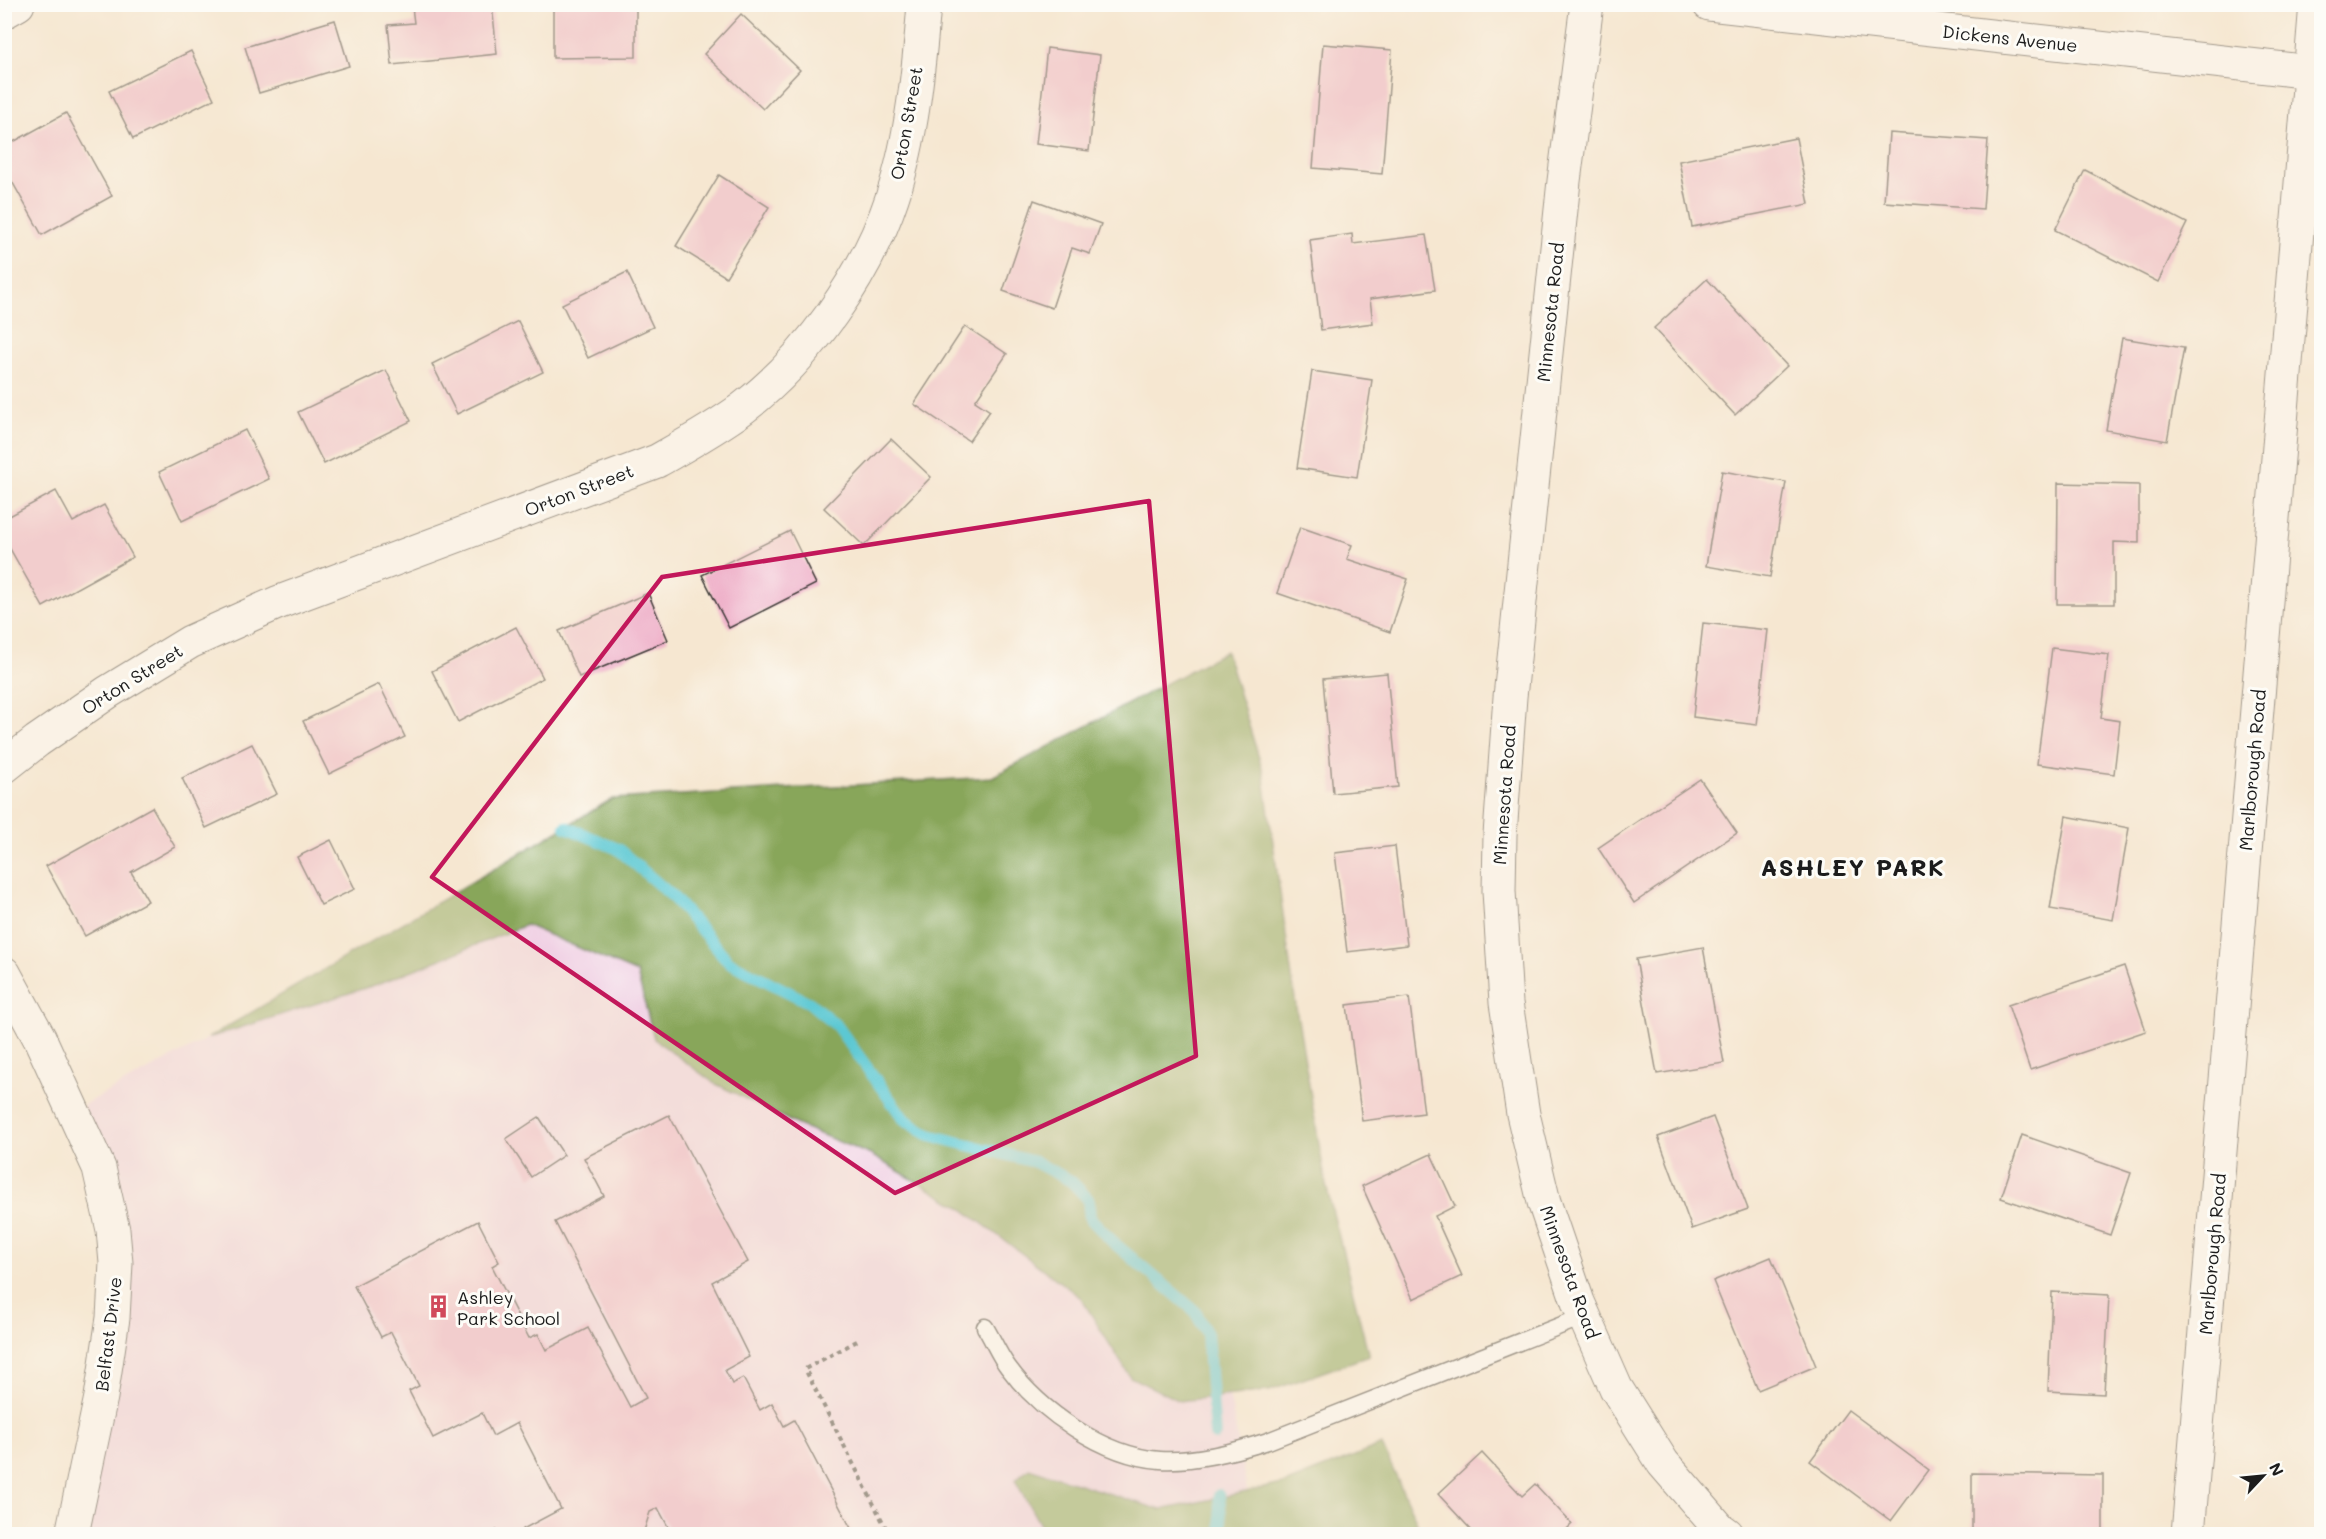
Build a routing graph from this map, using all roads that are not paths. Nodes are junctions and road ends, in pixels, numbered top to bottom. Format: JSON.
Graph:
{"nodes":[{"id":1,"x":18,"y":4,"type":"edge"},
{"id":2,"x":924,"y":4,"type":"edge"},
{"id":3,"x":1587,"y":4,"type":"edge"},
{"id":4,"x":1710,"y":4,"type":"edge"},
{"id":5,"x":2316,"y":4,"type":"edge"},
{"id":6,"x":4,"y":12,"type":"edge"},
{"id":7,"x":2311,"y":72,"type":"junction"},
{"id":8,"x":4,"y":768,"type":"edge"},
{"id":9,"x":4,"y":973,"type":"edge"},
{"id":10,"x":1585,"y":1316,"type":"junction"},
{"id":11,"x":985,"y":1327,"type":"dead end"},
{"id":12,"x":72,"y":1534,"type":"edge"},
{"id":13,"x":1727,"y":1534,"type":"edge"},
{"id":14,"x":2188,"y":1534,"type":"edge"}],
"edges":[{"from":1,"to":6,"type":"street"},
{"from":2,"to":8,"type":"street","name":"Orton Street"},
{"from":3,"to":10,"type":"street","name":"Minnesota Road"},
{"from":4,"to":7,"type":"street","name":"Dickens Avenue"},
{"from":5,"to":7,"type":"street","name":"Marlborough Road"},
{"from":7,"to":14,"type":"street","name":"Marlborough Road"},
{"from":9,"to":12,"type":"street","name":"Belfast Drive"},
{"from":10,"to":11,"type":"lane"},
{"from":10,"to":13,"type":"street","name":"Minnesota Road"}]}
